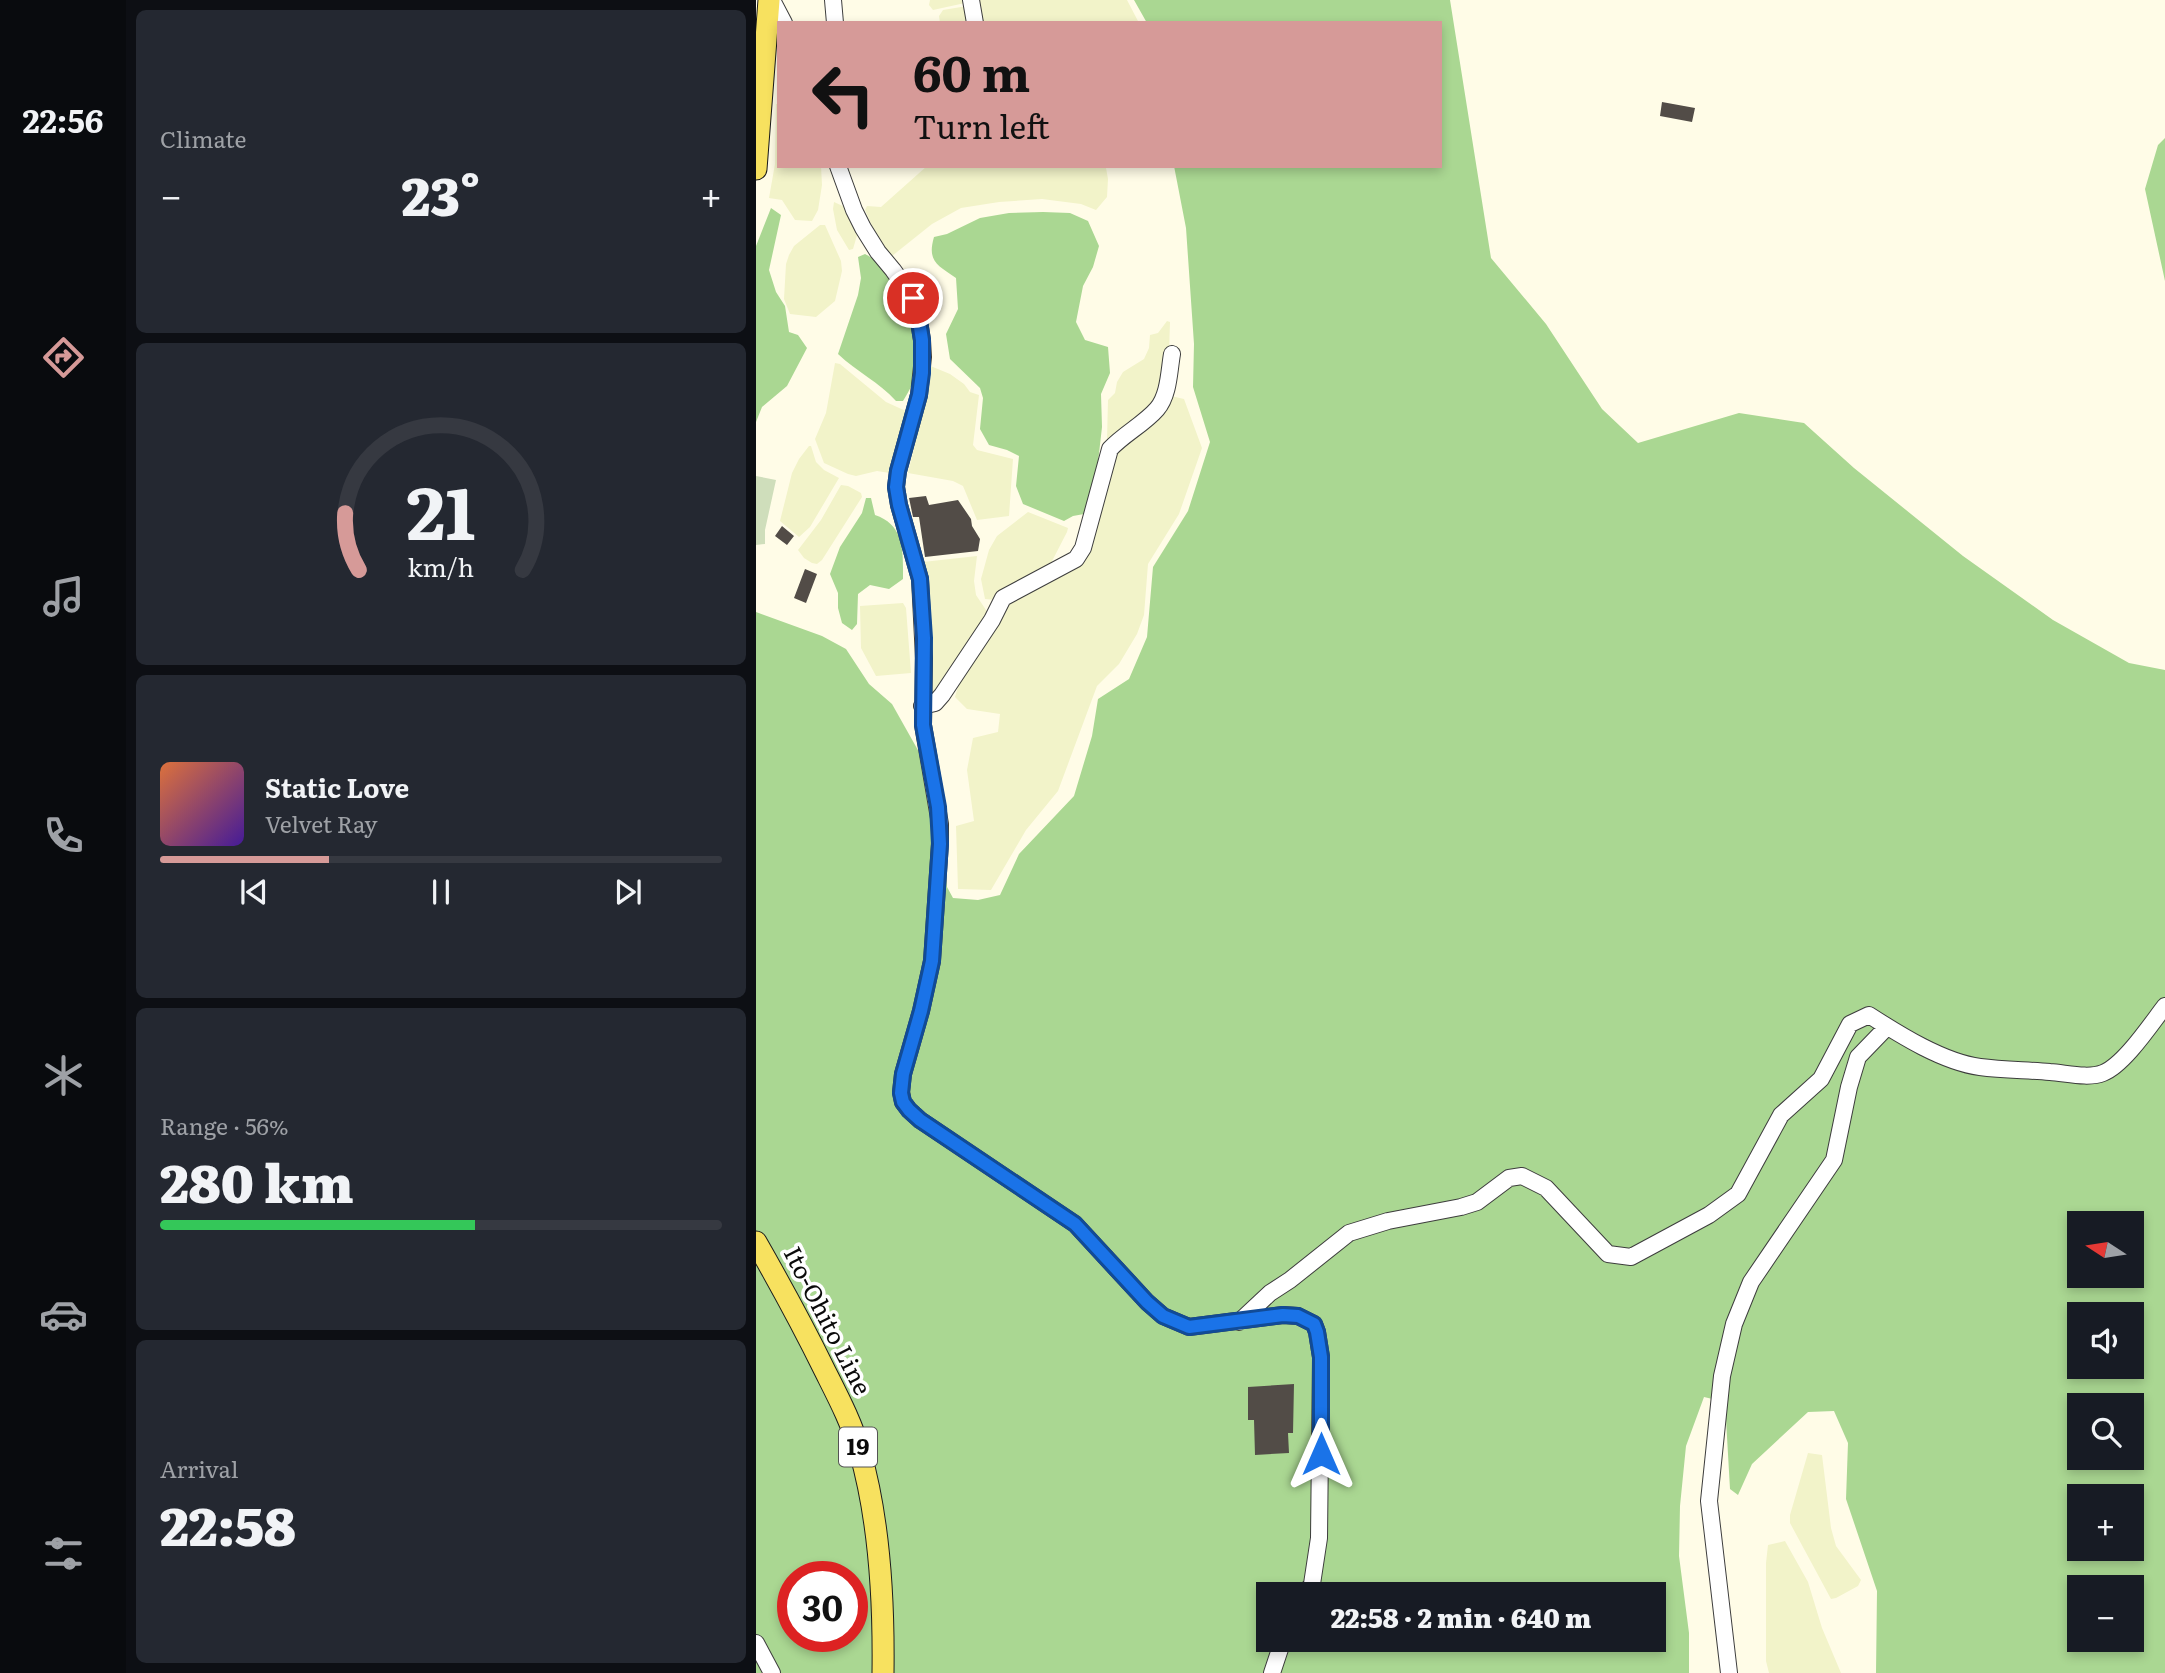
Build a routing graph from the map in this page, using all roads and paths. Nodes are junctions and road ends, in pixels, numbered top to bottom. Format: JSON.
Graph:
{"nodes":[{"id":1,"x":771,"y":0,"type":"edge"},
{"id":2,"x":832,"y":0,"type":"edge"},
{"id":3,"x":971,"y":0,"type":"edge"},
{"id":4,"x":783,"y":21,"type":"edge"},
{"id":5,"x":835,"y":21,"type":"edge"},
{"id":6,"x":975,"y":21,"type":"edge"},
{"id":7,"x":839,"y":168,"type":"edge"},
{"id":8,"x":756,"y":169,"type":"edge"},
{"id":9,"x":1172,"y":354,"type":"dead end"},
{"id":10,"x":922,"y":706,"type":"junction"},
{"id":11,"x":2165,"y":1006,"type":"edge"},
{"id":12,"x":1887,"y":1027,"type":"junction"},
{"id":13,"x":756,"y":1242,"type":"edge"},
{"id":14,"x":1240,"y":1322,"type":"junction"},
{"id":15,"x":1312,"y":1582,"type":"edge"},
{"id":16,"x":756,"y":1643,"type":"edge"},
{"id":17,"x":1279,"y":1652,"type":"edge"},
{"id":18,"x":772,"y":1673,"type":"edge"},
{"id":19,"x":883,"y":1673,"type":"edge"},
{"id":20,"x":1272,"y":1673,"type":"edge"},
{"id":21,"x":1728,"y":1673,"type":"edge"}],
"edges":[{"from":1,"to":4,"type":"street"},
{"from":1,"to":8,"type":"main road"},
{"from":2,"to":5,"type":"street"},
{"from":3,"to":6,"type":"street"},
{"from":7,"to":10,"type":"street"},
{"from":9,"to":10,"type":"street"},
{"from":10,"to":14,"type":"street"},
{"from":11,"to":12,"type":"street"},
{"from":12,"to":14,"type":"street"},
{"from":12,"to":21,"type":"street"},
{"from":13,"to":19,"type":"main road","name":"Ito-Ohito Line","number":"19"},
{"from":14,"to":15,"type":"street"},
{"from":16,"to":18,"type":"street"},
{"from":17,"to":20,"type":"street"}]}
